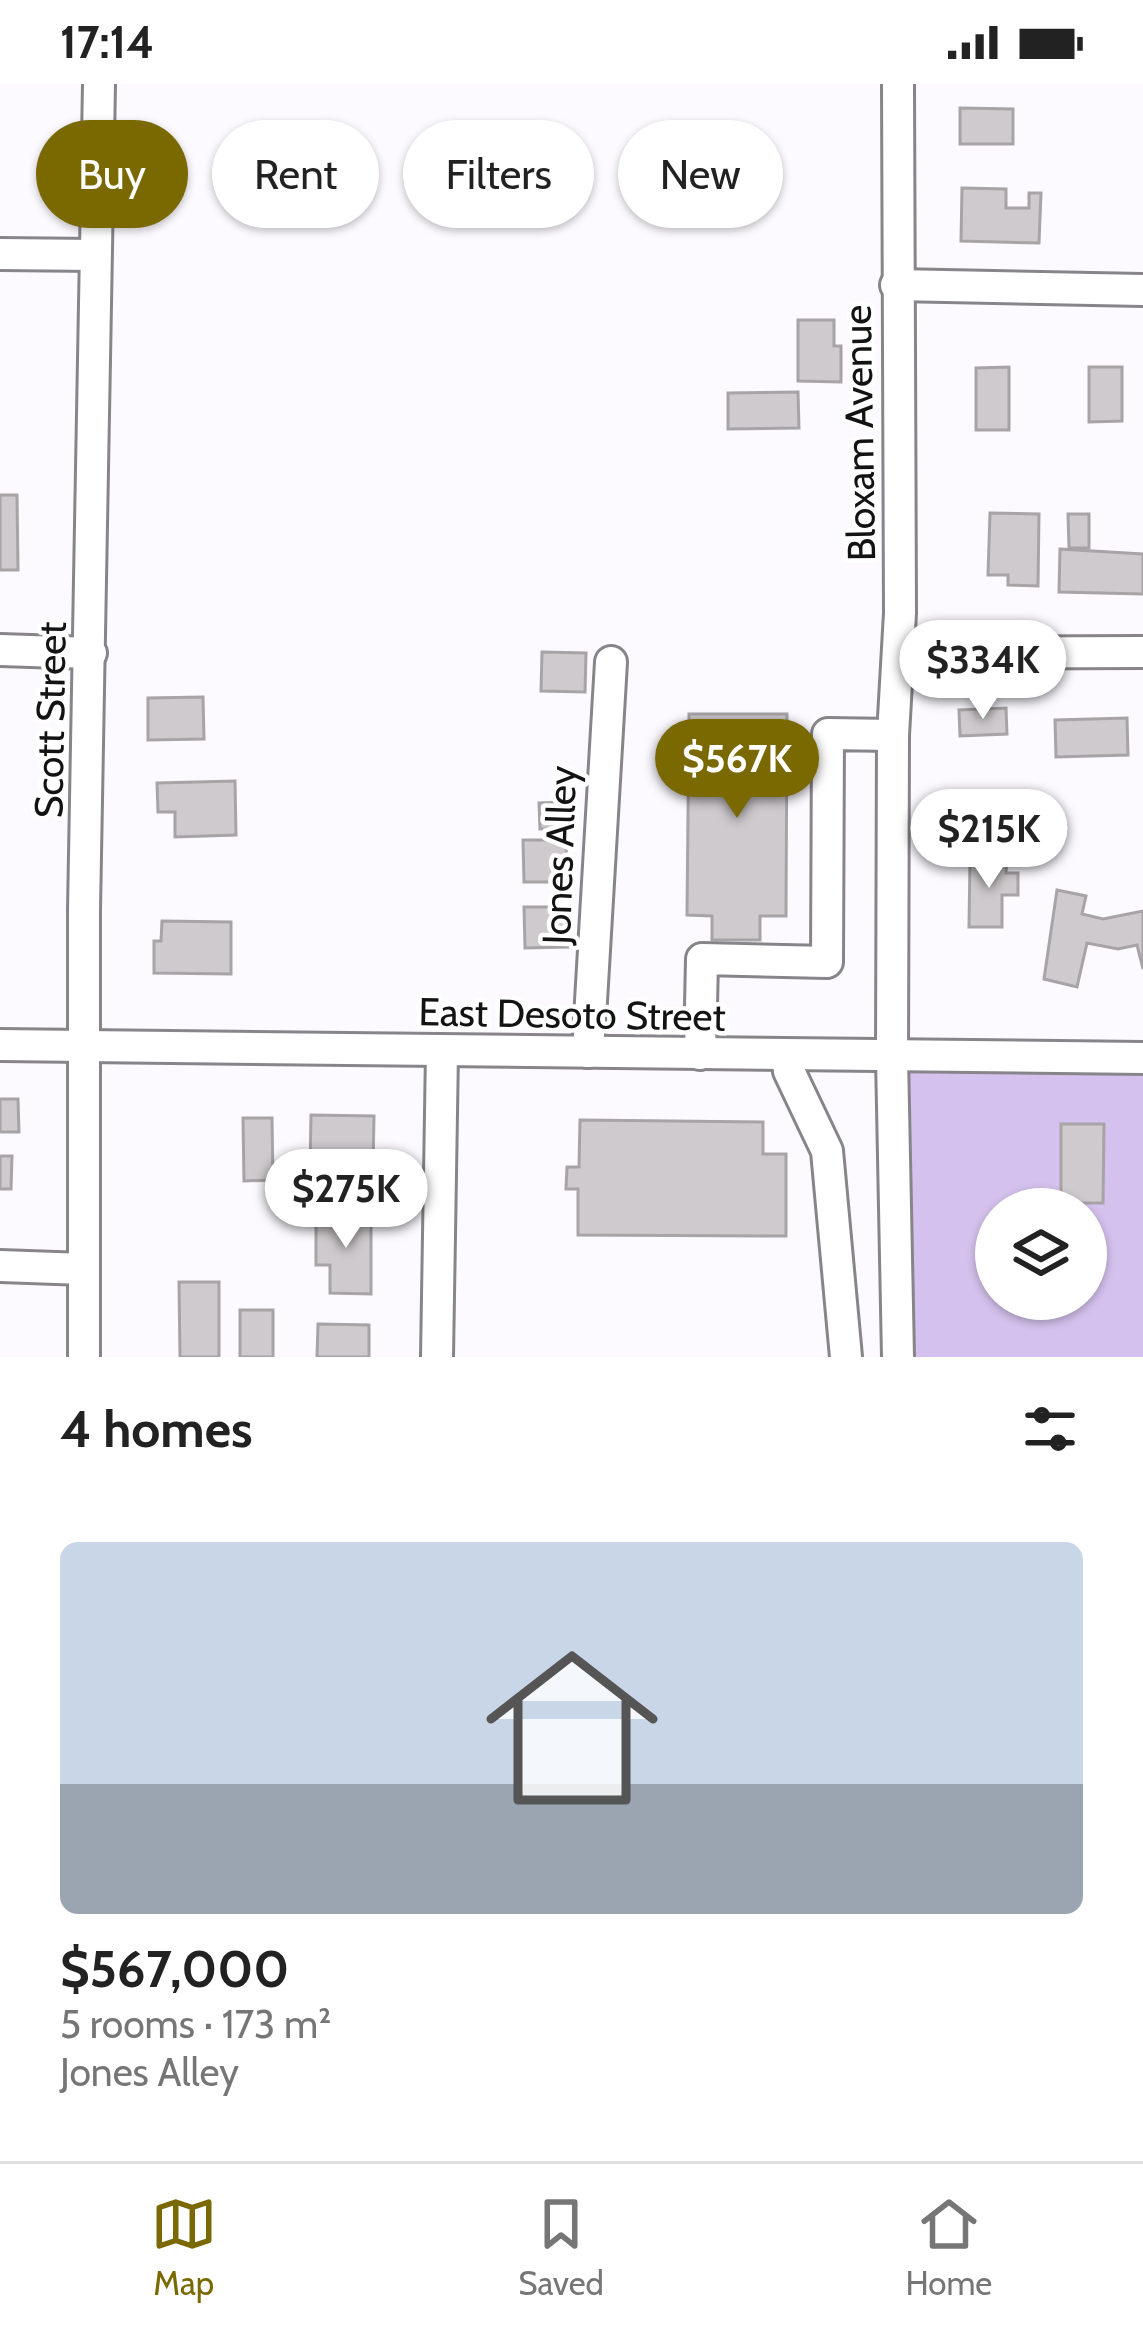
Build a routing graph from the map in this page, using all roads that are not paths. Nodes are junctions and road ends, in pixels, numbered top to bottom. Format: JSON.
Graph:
{"nodes":[{"id":1,"x":99,"y":84,"type":"edge"},
{"id":2,"x":898,"y":84,"type":"edge"},
{"id":3,"x":0,"y":254,"type":"edge"},
{"id":4,"x":95,"y":255,"type":"junction"},
{"id":5,"x":896,"y":285,"type":"junction"},
{"id":6,"x":1143,"y":290,"type":"edge"},
{"id":7,"x":0,"y":650,"type":"edge"},
{"id":8,"x":1143,"y":652,"type":"edge"},
{"id":9,"x":91,"y":653,"type":"junction"},
{"id":10,"x":899,"y":653,"type":"junction"},
{"id":11,"x":611,"y":662,"type":"dead end"},
{"id":12,"x":893,"y":735,"type":"junction"},
{"id":13,"x":0,"y":1045,"type":"edge"},
{"id":14,"x":84,"y":1046,"type":"junction"},
{"id":15,"x":442,"y":1052,"type":"junction"},
{"id":16,"x":588,"y":1052,"type":"junction"},
{"id":17,"x":700,"y":1054,"type":"junction"},
{"id":18,"x":787,"y":1055,"type":"junction"},
{"id":19,"x":892,"y":1057,"type":"junction"},
{"id":20,"x":1143,"y":1058,"type":"edge"},
{"id":21,"x":0,"y":1266,"type":"edge"},
{"id":22,"x":85,"y":1269,"type":"junction"},
{"id":23,"x":85,"y":1357,"type":"edge"},
{"id":24,"x":437,"y":1357,"type":"edge"},
{"id":25,"x":846,"y":1357,"type":"edge"},
{"id":26,"x":898,"y":1357,"type":"edge"}],
"edges":[{"from":1,"to":4,"type":"street","name":"Scott Street"},
{"from":2,"to":5,"type":"street","name":"Bloxam Avenue"},
{"from":3,"to":4,"type":"street"},
{"from":4,"to":9,"type":"street","name":"Scott Street"},
{"from":5,"to":6,"type":"street"},
{"from":5,"to":10,"type":"street","name":"Bloxam Avenue"},
{"from":7,"to":9,"type":"street"},
{"from":8,"to":10,"type":"street"},
{"from":9,"to":14,"type":"street","name":"Scott Street"},
{"from":10,"to":12,"type":"street","name":"Bloxam Avenue"},
{"from":11,"to":16,"type":"street","name":"Jones Alley"},
{"from":12,"to":17,"type":"street"},
{"from":12,"to":19,"type":"street","name":"Bloxam Avenue"},
{"from":13,"to":14,"type":"street","name":"East Desoto Street"},
{"from":14,"to":15,"type":"street","name":"East Desoto Street"},
{"from":14,"to":22,"type":"street","name":"Scott Street"},
{"from":15,"to":16,"type":"street","name":"East Desoto Street"},
{"from":15,"to":24,"type":"street"},
{"from":16,"to":17,"type":"street","name":"East Desoto Street"},
{"from":17,"to":18,"type":"street","name":"East Desoto Street"},
{"from":18,"to":19,"type":"street","name":"East Desoto Street"},
{"from":18,"to":25,"type":"street"},
{"from":19,"to":20,"type":"street","name":"East Desoto Street"},
{"from":19,"to":26,"type":"street","name":"Bloxam Avenue"},
{"from":21,"to":22,"type":"street"},
{"from":22,"to":23,"type":"street","name":"Scott Street"}]}
